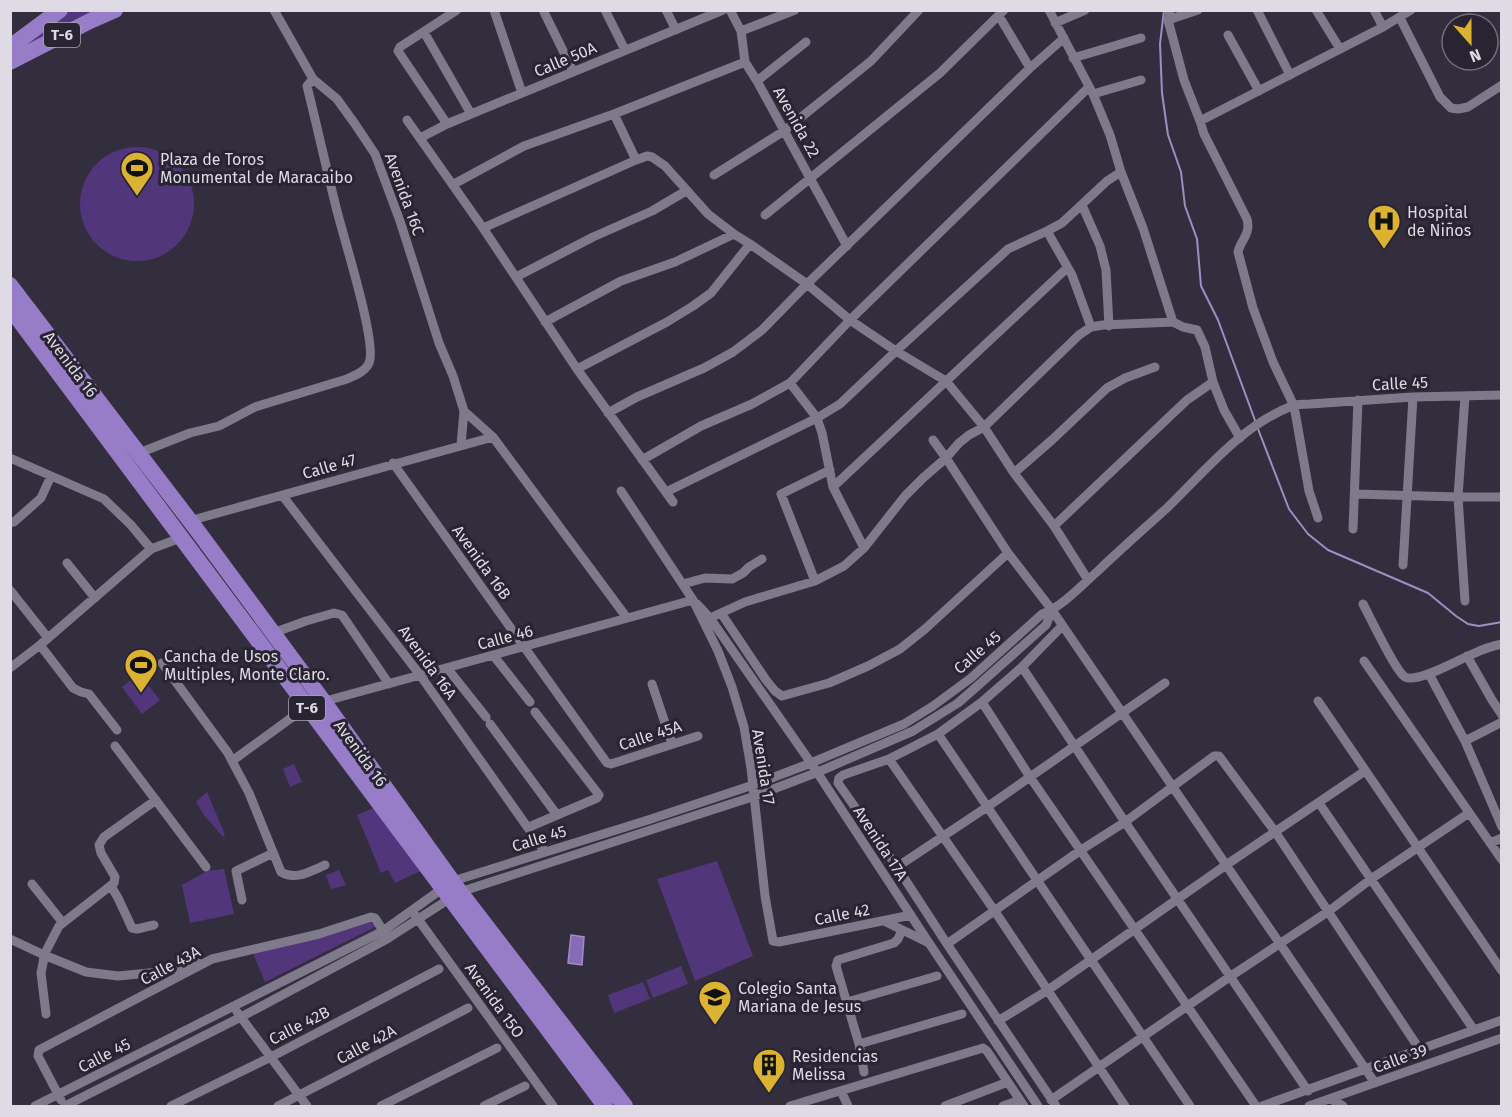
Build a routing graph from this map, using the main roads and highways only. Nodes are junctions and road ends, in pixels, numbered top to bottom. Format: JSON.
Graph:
{"nodes":[{"id":1,"x":60,"y":10,"type":"edge"},
{"id":2,"x":116,"y":10,"type":"edge"},
{"id":3,"x":10,"y":47,"type":"edge"},
{"id":4,"x":10,"y":62,"type":"edge"},
{"id":5,"x":10,"y":285,"type":"edge"},
{"id":6,"x":10,"y":308,"type":"edge"},
{"id":7,"x":186,"y":529,"type":"junction"},
{"id":8,"x":451,"y":890,"type":"junction"},
{"id":9,"x":605,"y":1107,"type":"edge"},
{"id":10,"x":626,"y":1107,"type":"edge"}],
"edges":[{"from":1,"to":3,"type":"highway","number":"T-6"},
{"from":2,"to":4,"type":"highway","number":"T-6"},
{"from":5,"to":7,"type":"highway","name":"Avenida 16","number":"T-6"},
{"from":6,"to":7,"type":"highway","name":"Avenida 16","number":"T-6"},
{"from":7,"to":8,"type":"highway","name":"Avenida 16","number":"T-6"},
{"from":7,"to":8,"type":"highway","name":"Avenida 16","number":"T-6"},
{"from":8,"to":9,"type":"highway","name":"Avenida 16","number":"T-6"},
{"from":8,"to":10,"type":"highway","name":"Avenida 16","number":"T-6"}]}
